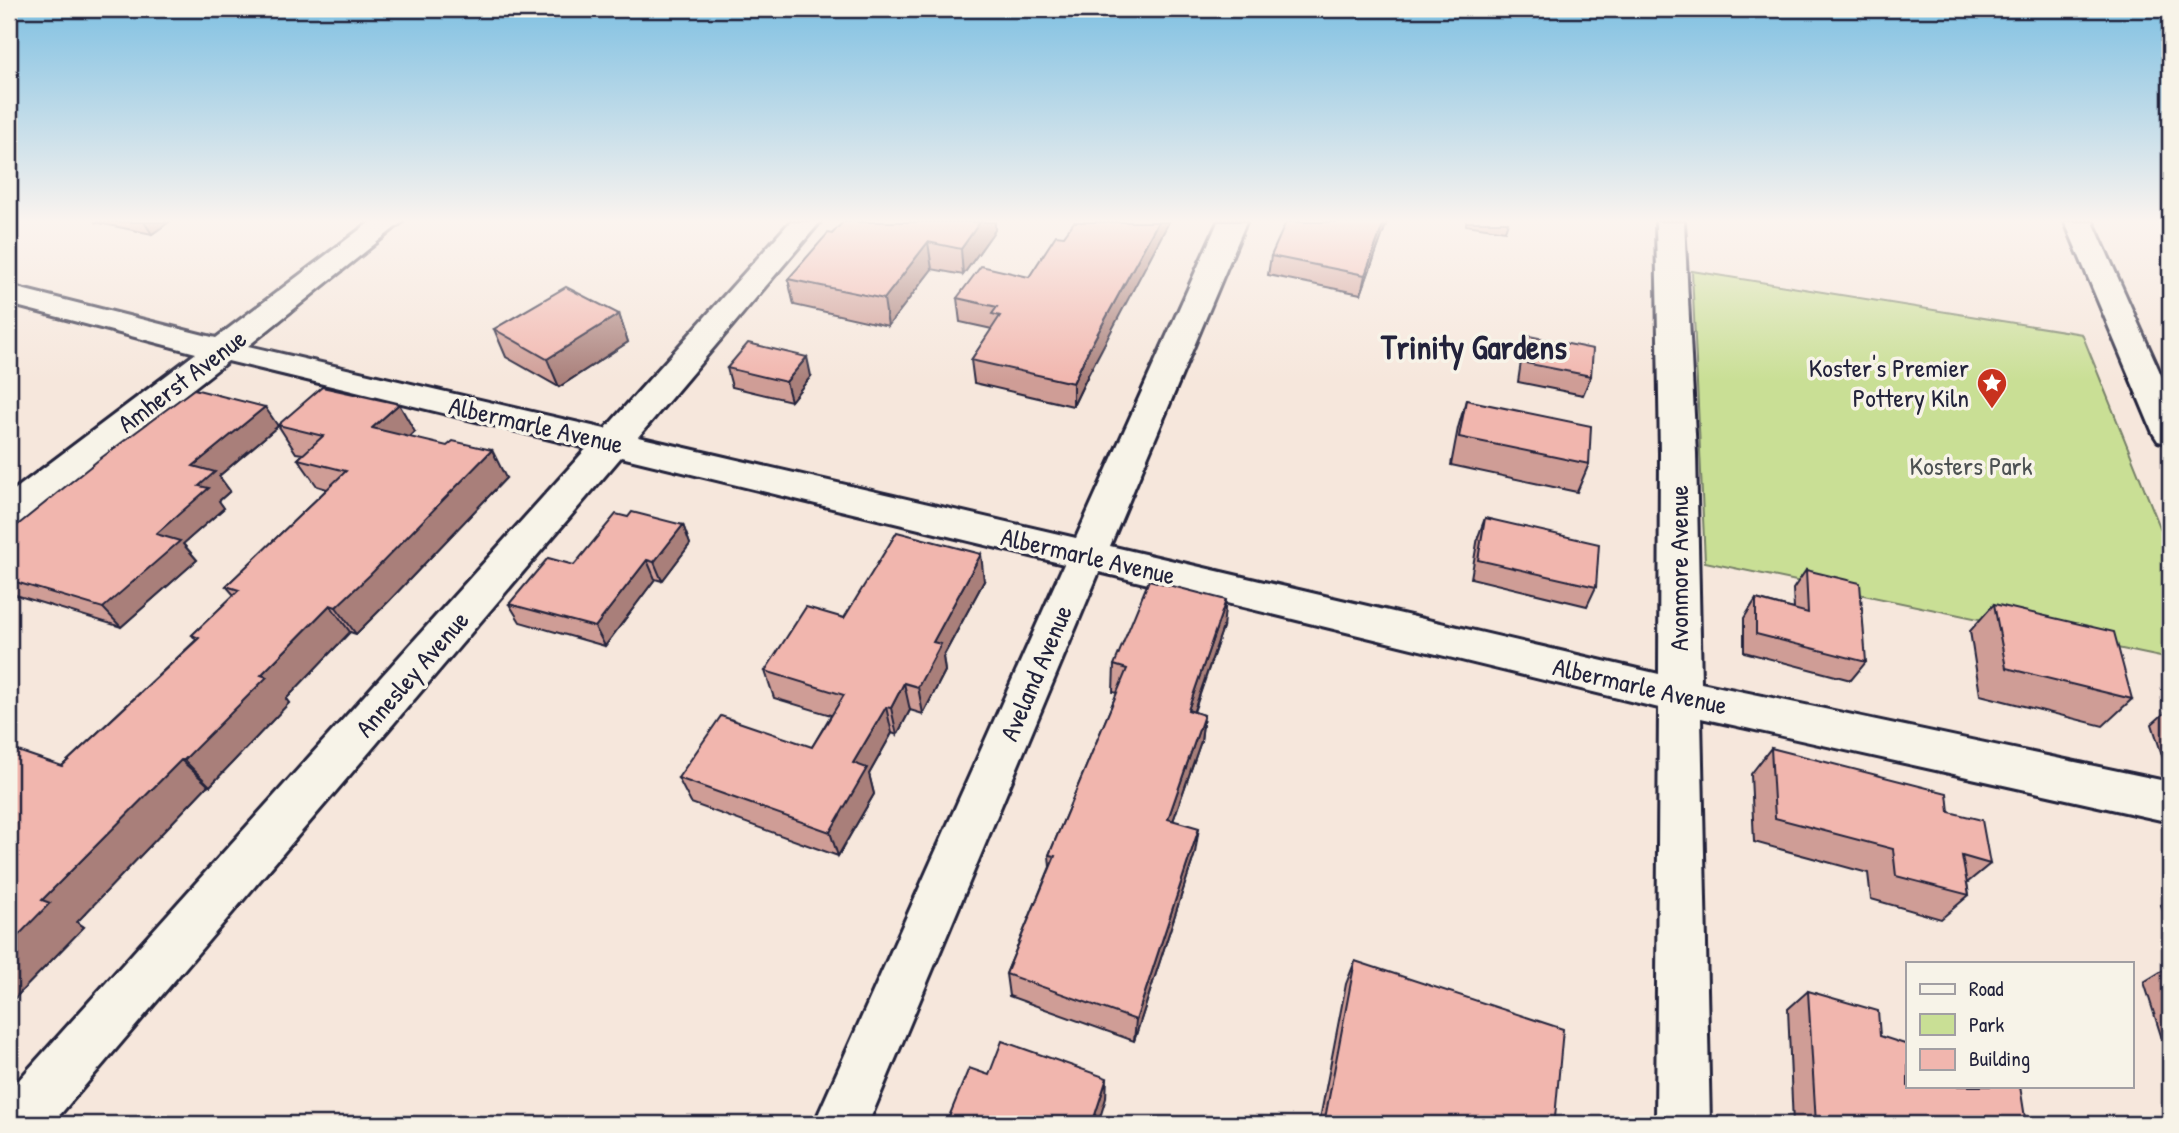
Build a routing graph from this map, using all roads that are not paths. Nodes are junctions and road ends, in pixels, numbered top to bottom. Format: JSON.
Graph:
{"nodes":[{"id":1,"x":320,"y":275,"type":"edge"},
{"id":2,"x":760,"y":275,"type":"edge"},
{"id":3,"x":1209,"y":275,"type":"edge"},
{"id":4,"x":1672,"y":275,"type":"edge"},
{"id":5,"x":2102,"y":275,"type":"edge"},
{"id":6,"x":9,"y":295,"type":"edge"},
{"id":7,"x":223,"y":350,"type":"junction"},
{"id":8,"x":2170,"y":433,"type":"edge"},
{"id":9,"x":614,"y":444,"type":"junction"},
{"id":10,"x":9,"y":513,"type":"edge"},
{"id":11,"x":1087,"y":555,"type":"junction"},
{"id":12,"x":1680,"y":696,"type":"junction"},
{"id":13,"x":2170,"y":802,"type":"edge"},
{"id":14,"x":16,"y":1124,"type":"edge"},
{"id":15,"x":841,"y":1124,"type":"edge"},
{"id":16,"x":1683,"y":1124,"type":"edge"}],
"edges":[{"from":1,"to":7,"type":"street","name":"Amherst Avenue"},
{"from":2,"to":9,"type":"street","name":"Annesley Avenue"},
{"from":3,"to":11,"type":"street","name":"Aveland Avenue"},
{"from":4,"to":12,"type":"street","name":"Avonmore Avenue"},
{"from":5,"to":8,"type":"street"},
{"from":6,"to":7,"type":"street","name":"Albermarle Avenue"},
{"from":7,"to":9,"type":"street","name":"Albermarle Avenue"},
{"from":7,"to":10,"type":"street","name":"Amherst Avenue"},
{"from":9,"to":11,"type":"street","name":"Albermarle Avenue"},
{"from":9,"to":14,"type":"street","name":"Annesley Avenue"},
{"from":11,"to":12,"type":"street","name":"Albermarle Avenue"},
{"from":11,"to":15,"type":"street","name":"Aveland Avenue"},
{"from":12,"to":13,"type":"street","name":"Albermarle Avenue"},
{"from":12,"to":16,"type":"street","name":"Avonmore Avenue"}]}
